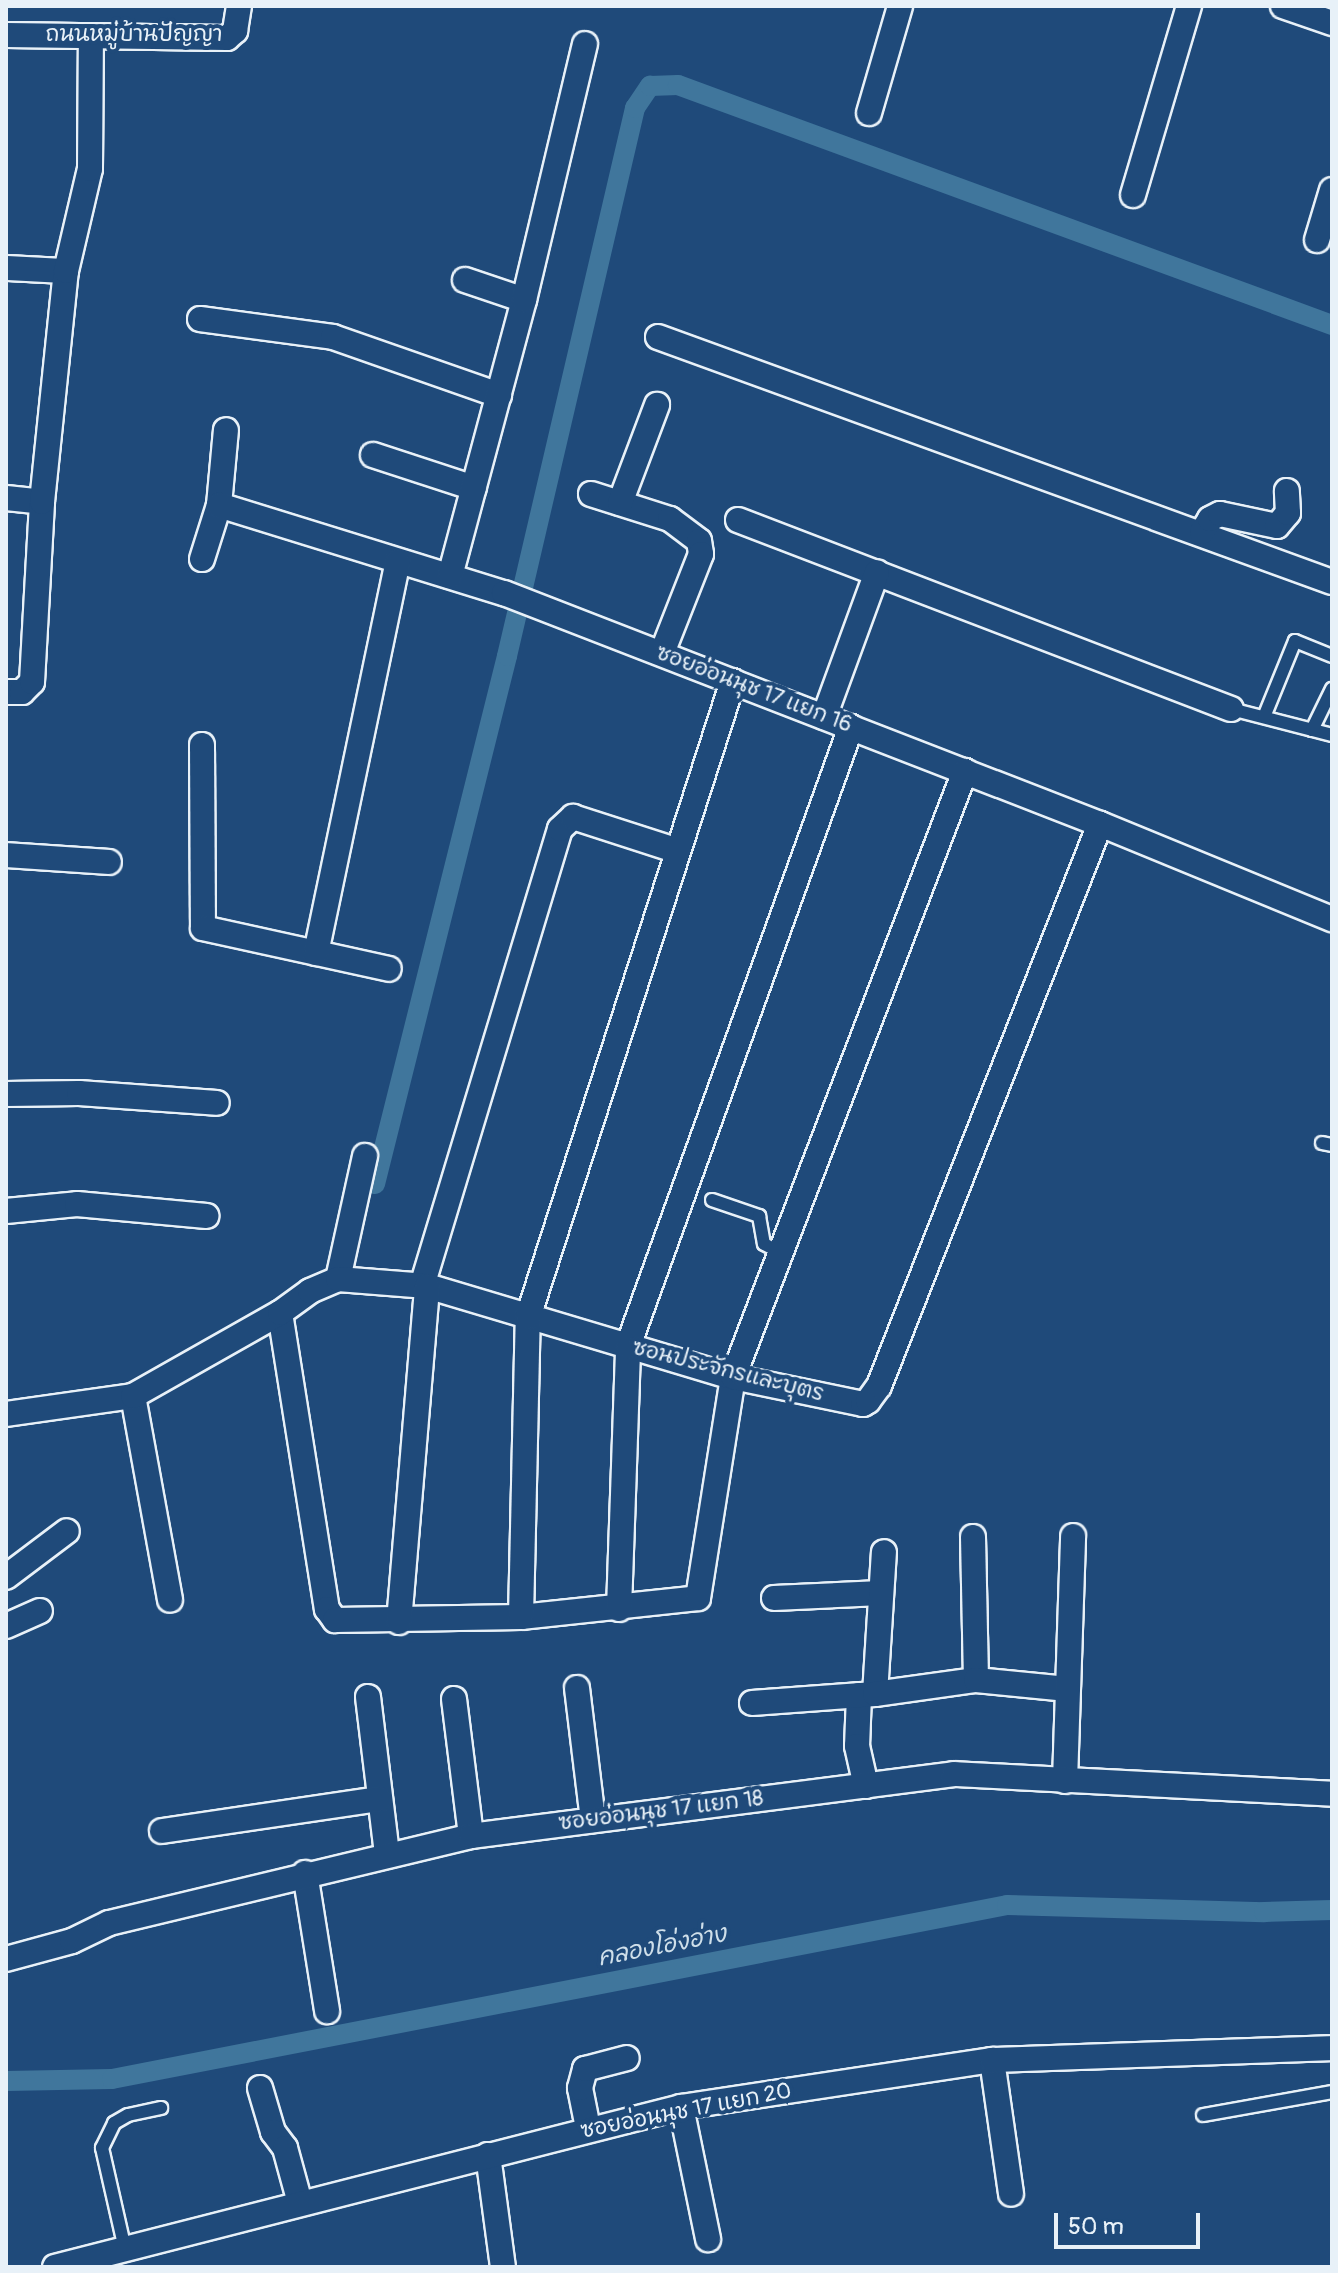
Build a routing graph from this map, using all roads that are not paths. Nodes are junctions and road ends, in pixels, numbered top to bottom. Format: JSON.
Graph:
{"nodes":[{"id":1,"x":239,"y":6,"type":"edge"},
{"id":2,"x":900,"y":6,"type":"edge"},
{"id":3,"x":1189,"y":6,"type":"edge"},
{"id":4,"x":1283,"y":6,"type":"edge"},
{"id":5,"x":1332,"y":23,"type":"edge"},
{"id":6,"x":6,"y":35,"type":"edge"},
{"id":7,"x":91,"y":36,"type":"junction"},
{"id":8,"x":585,"y":44,"type":"dead end"},
{"id":9,"x":869,"y":113,"type":"dead end"},
{"id":10,"x":1332,"y":190,"type":"edge"},
{"id":11,"x":1133,"y":195,"type":"dead end"},
{"id":12,"x":1317,"y":240,"type":"dead end"},
{"id":13,"x":6,"y":268,"type":"edge"},
{"id":14,"x":66,"y":271,"type":"junction"},
{"id":15,"x":465,"y":280,"type":"dead end"},
{"id":16,"x":524,"y":300,"type":"junction"},
{"id":17,"x":200,"y":319,"type":"dead end"},
{"id":18,"x":658,"y":337,"type":"dead end"},
{"id":19,"x":499,"y":395,"type":"junction"},
{"id":20,"x":657,"y":405,"type":"dead end"},
{"id":21,"x":226,"y":430,"type":"dead end"},
{"id":22,"x":373,"y":455,"type":"dead end"},
{"id":23,"x":474,"y":488,"type":"junction"},
{"id":24,"x":1287,"y":491,"type":"dead end"},
{"id":25,"x":591,"y":494,"type":"dead end"},
{"id":26,"x":6,"y":498,"type":"edge"},
{"id":27,"x":42,"y":502,"type":"junction"},
{"id":28,"x":620,"y":503,"type":"junction"},
{"id":29,"x":219,"y":505,"type":"junction"},
{"id":30,"x":738,"y":520,"type":"dead end"},
{"id":31,"x":1202,"y":532,"type":"junction"},
{"id":32,"x":202,"y":559,"type":"dead end"},
{"id":33,"x":398,"y":561,"type":"junction"},
{"id":34,"x":877,"y":572,"type":"junction"},
{"id":35,"x":450,"y":576,"type":"junction"},
{"id":36,"x":1332,"y":582,"type":"edge"},
{"id":37,"x":662,"y":653,"type":"junction"},
{"id":38,"x":1332,"y":656,"type":"edge"},
{"id":39,"x":733,"y":681,"type":"junction"},
{"id":40,"x":1332,"y":689,"type":"edge"},
{"id":41,"x":6,"y":692,"type":"edge"},
{"id":42,"x":1231,"y":709,"type":"joint"},
{"id":43,"x":824,"y":717,"type":"junction"},
{"id":44,"x":1264,"y":717,"type":"junction"},
{"id":45,"x":851,"y":727,"type":"junction"},
{"id":46,"x":1312,"y":730,"type":"junction"},
{"id":47,"x":1332,"y":735,"type":"edge"},
{"id":48,"x":202,"y":745,"type":"dead end"},
{"id":49,"x":965,"y":771,"type":"junction"},
{"id":50,"x":1100,"y":824,"type":"junction"},
{"id":51,"x":678,"y":851,"type":"junction"},
{"id":52,"x":6,"y":855,"type":"edge"},
{"id":53,"x":109,"y":862,"type":"dead end"},
{"id":54,"x":1332,"y":919,"type":"edge"},
{"id":55,"x":316,"y":953,"type":"junction"},
{"id":56,"x":389,"y":969,"type":"dead end"},
{"id":57,"x":6,"y":1094,"type":"edge"},
{"id":58,"x":217,"y":1103,"type":"dead end"},
{"id":59,"x":365,"y":1156,"type":"dead end"},
{"id":60,"x":712,"y":1200,"type":"dead end"},
{"id":61,"x":6,"y":1211,"type":"edge"},
{"id":62,"x":206,"y":1216,"type":"dead end"},
{"id":63,"x":780,"y":1252,"type":"junction"},
{"id":64,"x":338,"y":1279,"type":"junction"},
{"id":65,"x":424,"y":1286,"type":"junction"},
{"id":66,"x":280,"y":1313,"type":"junction"},
{"id":67,"x":528,"y":1317,"type":"junction"},
{"id":68,"x":628,"y":1346,"type":"junction"},
{"id":69,"x":733,"y":1377,"type":"junction"},
{"id":70,"x":133,"y":1396,"type":"junction"},
{"id":71,"x":6,"y":1414,"type":"edge"},
{"id":72,"x":67,"y":1531,"type":"dead end"},
{"id":73,"x":1073,"y":1536,"type":"dead end"},
{"id":74,"x":973,"y":1537,"type":"dead end"},
{"id":75,"x":884,"y":1552,"type":"dead end"},
{"id":76,"x":6,"y":1577,"type":"edge"},
{"id":77,"x":881,"y":1593,"type":"junction"},
{"id":78,"x":774,"y":1598,"type":"dead end"},
{"id":79,"x":170,"y":1600,"type":"dead end"},
{"id":80,"x":619,"y":1609,"type":"junction"},
{"id":81,"x":40,"y":1611,"type":"dead end"},
{"id":82,"x":521,"y":1617,"type":"junction"},
{"id":83,"x":399,"y":1622,"type":"junction"},
{"id":84,"x":6,"y":1626,"type":"edge"},
{"id":85,"x":976,"y":1680,"type":"junction"},
{"id":86,"x":577,"y":1688,"type":"dead end"},
{"id":87,"x":1068,"y":1689,"type":"junction"},
{"id":88,"x":867,"y":1694,"type":"junction"},
{"id":89,"x":368,"y":1697,"type":"dead end"},
{"id":90,"x":454,"y":1699,"type":"dead end"},
{"id":91,"x":752,"y":1703,"type":"dead end"},
{"id":92,"x":1065,"y":1781,"type":"junction"},
{"id":93,"x":866,"y":1786,"type":"junction"},
{"id":94,"x":1332,"y":1794,"type":"edge"},
{"id":95,"x":380,"y":1799,"type":"junction"},
{"id":96,"x":593,"y":1820,"type":"junction"},
{"id":97,"x":162,"y":1831,"type":"dead end"},
{"id":98,"x":471,"y":1836,"type":"junction"},
{"id":99,"x":387,"y":1855,"type":"junction"},
{"id":100,"x":305,"y":1873,"type":"junction"},
{"id":101,"x":6,"y":1959,"type":"edge"},
{"id":102,"x":327,"y":2011,"type":"dead end"},
{"id":103,"x":1332,"y":2048,"type":"edge"},
{"id":104,"x":627,"y":2058,"type":"dead end"},
{"id":105,"x":992,"y":2060,"type":"junction"},
{"id":106,"x":260,"y":2088,"type":"dead end"},
{"id":107,"x":1332,"y":2092,"type":"edge"},
{"id":108,"x":681,"y":2107,"type":"junction"},
{"id":109,"x":161,"y":2108,"type":"dead end"},
{"id":110,"x":1203,"y":2115,"type":"dead end"},
{"id":111,"x":588,"y":2128,"type":"junction"},
{"id":112,"x":488,"y":2155,"type":"junction"},
{"id":113,"x":1011,"y":2194,"type":"dead end"},
{"id":114,"x":300,"y":2203,"type":"junction"},
{"id":115,"x":708,"y":2239,"type":"dead end"},
{"id":116,"x":125,"y":2249,"type":"junction"},
{"id":117,"x":55,"y":2267,"type":"edge"},
{"id":118,"x":503,"y":2267,"type":"edge"}],
"edges":[{"from":1,"to":7,"type":"street","name":"ถนนหมู่บ้านปัญญา"},
{"from":2,"to":9,"type":"street"},
{"from":3,"to":11,"type":"street"},
{"from":4,"to":5,"type":"street"},
{"from":6,"to":7,"type":"street","name":"ถนนหมู่บ้านปัญญา"},
{"from":7,"to":14,"type":"street"},
{"from":8,"to":16,"type":"street"},
{"from":10,"to":12,"type":"street"},
{"from":13,"to":14,"type":"street"},
{"from":14,"to":27,"type":"street"},
{"from":15,"to":16,"type":"street"},
{"from":16,"to":19,"type":"street"},
{"from":17,"to":19,"type":"street"},
{"from":18,"to":31,"type":"street"},
{"from":19,"to":23,"type":"street"},
{"from":20,"to":28,"type":"street"},
{"from":21,"to":29,"type":"street"},
{"from":22,"to":23,"type":"street"},
{"from":23,"to":35,"type":"street"},
{"from":24,"to":31,"type":"street"},
{"from":25,"to":28,"type":"street"},
{"from":26,"to":27,"type":"street"},
{"from":27,"to":41,"type":"street"},
{"from":28,"to":37,"type":"street"},
{"from":29,"to":32,"type":"street"},
{"from":29,"to":33,"type":"street","name":"ซอยอ่อนนุช 17 แยก 16"},
{"from":30,"to":34,"type":"street"},
{"from":31,"to":36,"type":"street"},
{"from":33,"to":35,"type":"street","name":"ซอยอ่อนนุช 17 แยก 16"},
{"from":33,"to":55,"type":"street"},
{"from":34,"to":42,"type":"street"},
{"from":34,"to":43,"type":"street"},
{"from":35,"to":37,"type":"street","name":"ซอยอ่อนนุช 17 แยก 16"},
{"from":37,"to":39,"type":"street","name":"ซอยอ่อนนุช 17 แยก 16"},
{"from":38,"to":44,"type":"lane"},
{"from":39,"to":43,"type":"street","name":"ซอยอ่อนนุช 17 แยก 16"},
{"from":39,"to":51,"type":"street"},
{"from":40,"to":46,"type":"lane"},
{"from":42,"to":44,"type":"lane"},
{"from":43,"to":45,"type":"street","name":"ซอยอ่อนนุช 17 แยก 16"},
{"from":44,"to":46,"type":"lane"},
{"from":45,"to":49,"type":"street","name":"ซอยอ่อนนุช 17 แยก 16"},
{"from":45,"to":68,"type":"street"},
{"from":46,"to":47,"type":"lane"},
{"from":48,"to":55,"type":"street"},
{"from":49,"to":50,"type":"street","name":"ซอยอ่อนนุช 17 แยก 16"},
{"from":49,"to":63,"type":"street"},
{"from":50,"to":54,"type":"street","name":"ซอยอ่อนนุช 17 แยก 16"},
{"from":50,"to":69,"type":"street","name":"ซอนประจักรและบุตร"},
{"from":51,"to":65,"type":"street"},
{"from":51,"to":67,"type":"street"},
{"from":52,"to":53,"type":"street"},
{"from":55,"to":56,"type":"street"},
{"from":57,"to":58,"type":"street"},
{"from":59,"to":64,"type":"street"},
{"from":60,"to":63,"type":"lane"},
{"from":61,"to":62,"type":"street"},
{"from":63,"to":69,"type":"street"},
{"from":64,"to":65,"type":"street","name":"ซอนประจักรและบุตร"},
{"from":64,"to":66,"type":"street","name":"ซอนประจักรและบุตร"},
{"from":65,"to":67,"type":"street","name":"ซอนประจักรและบุตร"},
{"from":65,"to":83,"type":"street"},
{"from":66,"to":70,"type":"street","name":"ซอนประจักรและบุตร"},
{"from":66,"to":83,"type":"street"},
{"from":67,"to":68,"type":"street","name":"ซอนประจักรและบุตร"},
{"from":67,"to":82,"type":"street"},
{"from":68,"to":69,"type":"street","name":"ซอนประจักรและบุตร"},
{"from":68,"to":80,"type":"street"},
{"from":69,"to":80,"type":"street"},
{"from":70,"to":71,"type":"street","name":"ซอนประจักรและบุตร"},
{"from":70,"to":79,"type":"street"},
{"from":72,"to":76,"type":"street"},
{"from":73,"to":87,"type":"street"},
{"from":74,"to":85,"type":"street"},
{"from":75,"to":77,"type":"street"},
{"from":77,"to":78,"type":"street"},
{"from":77,"to":88,"type":"street"},
{"from":80,"to":82,"type":"street"},
{"from":81,"to":84,"type":"street"},
{"from":82,"to":83,"type":"street"},
{"from":85,"to":87,"type":"street"},
{"from":85,"to":88,"type":"street"},
{"from":86,"to":96,"type":"street"},
{"from":87,"to":92,"type":"street"},
{"from":88,"to":91,"type":"street"},
{"from":88,"to":93,"type":"street"},
{"from":89,"to":95,"type":"street"},
{"from":90,"to":98,"type":"street"},
{"from":92,"to":93,"type":"street","name":"ซอยอ่อนนุช 17 แยก 18"},
{"from":92,"to":94,"type":"street","name":"ซอยอ่อนนุช 17 แยก 18"},
{"from":93,"to":96,"type":"street","name":"ซอยอ่อนนุช 17 แยก 18"},
{"from":95,"to":97,"type":"street"},
{"from":95,"to":99,"type":"street"},
{"from":96,"to":98,"type":"street","name":"ซอยอ่อนนุช 17 แยก 18"},
{"from":98,"to":99,"type":"street","name":"ซอยอ่อนนุช 17 แยก 18"},
{"from":99,"to":100,"type":"street","name":"ซอยอ่อนนุช 17 แยก 18"},
{"from":100,"to":101,"type":"street","name":"ซอยอ่อนนุช 17 แยก 18"},
{"from":100,"to":102,"type":"street"},
{"from":103,"to":105,"type":"street","name":"ซอยอ่อนนุช 17 แยก 20"},
{"from":104,"to":111,"type":"street"},
{"from":105,"to":108,"type":"street","name":"ซอยอ่อนนุช 17 แยก 20"},
{"from":105,"to":113,"type":"street"},
{"from":106,"to":114,"type":"street"},
{"from":107,"to":110,"type":"lane"},
{"from":108,"to":111,"type":"street","name":"ซอยอ่อนนุช 17 แยก 20"},
{"from":108,"to":115,"type":"street"},
{"from":109,"to":116,"type":"lane"},
{"from":111,"to":112,"type":"street","name":"ซอยอ่อนนุช 17 แยก 20"},
{"from":112,"to":114,"type":"street","name":"ซอยอ่อนนุช 17 แยก 20"},
{"from":112,"to":118,"type":"street"},
{"from":114,"to":116,"type":"street","name":"ซอยอ่อนนุช 17 แยก 20"},
{"from":116,"to":117,"type":"street","name":"ซอยอ่อนนุช 17 แยก 20"}]}
